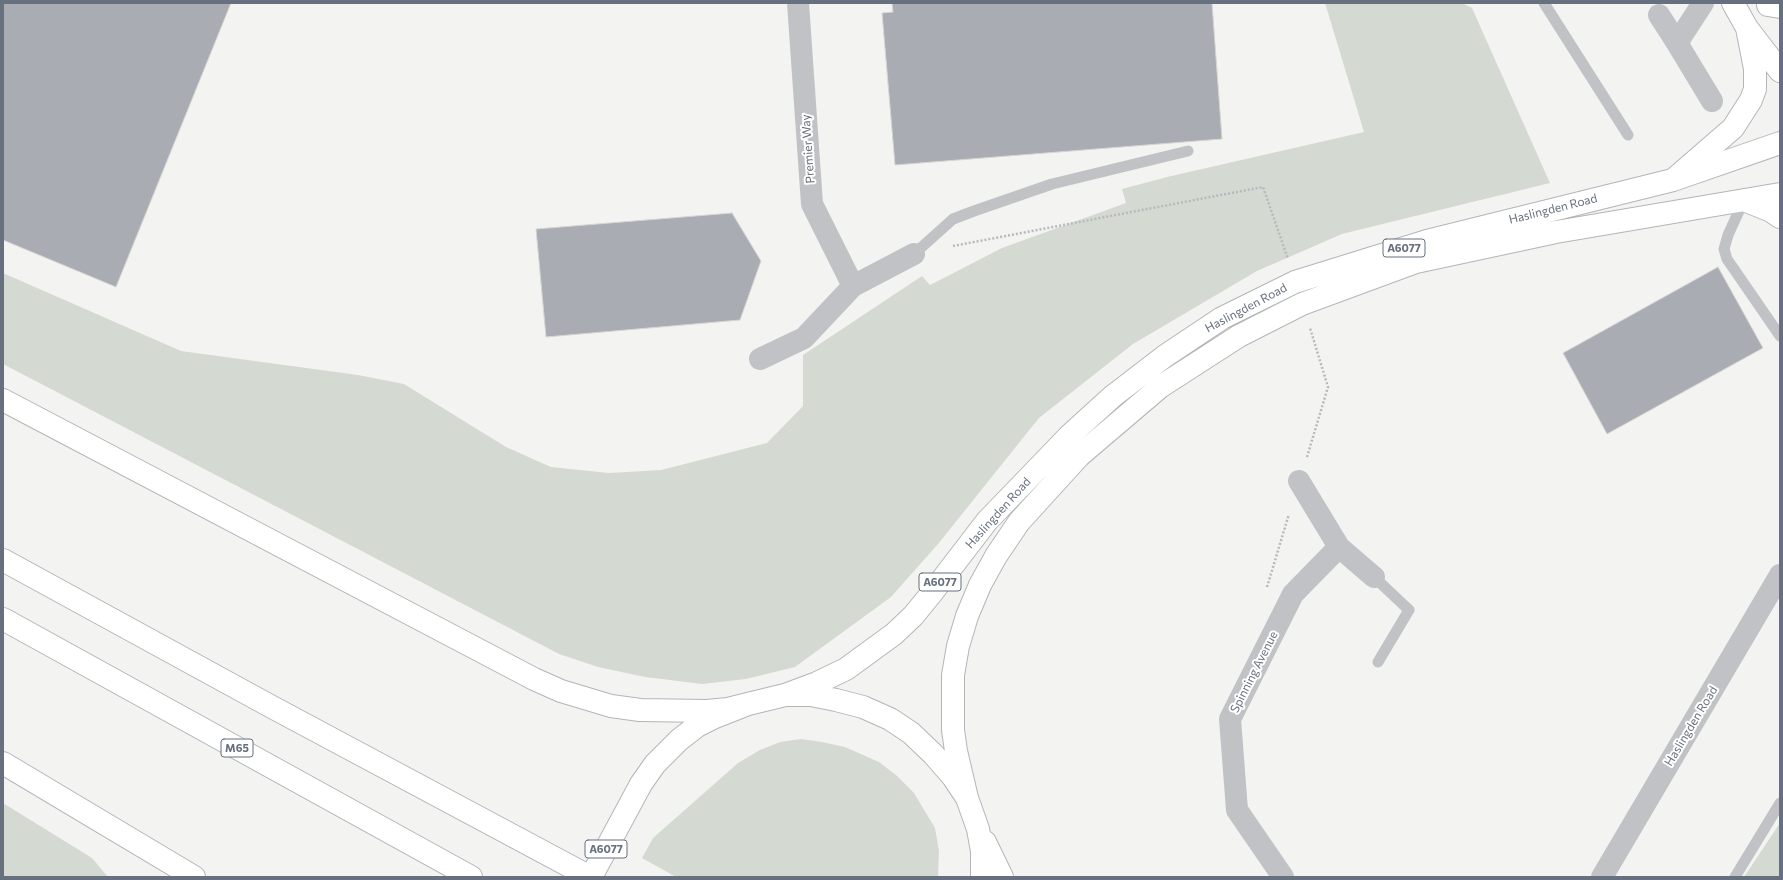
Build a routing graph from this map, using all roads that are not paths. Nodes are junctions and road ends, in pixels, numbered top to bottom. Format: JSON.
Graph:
{"nodes":[{"id":1,"x":798,"y":3,"type":"edge"},
{"id":2,"x":1544,"y":3,"type":"edge"},
{"id":3,"x":1703,"y":3,"type":"edge"},
{"id":4,"x":1733,"y":3,"type":"edge"},
{"id":5,"x":1659,"y":15,"type":"dead end"},
{"id":6,"x":1747,"y":28,"type":"junction"},
{"id":7,"x":1677,"y":43,"type":"junction"},
{"id":8,"x":1780,"y":72,"type":"edge"},
{"id":9,"x":1712,"y":101,"type":"dead end"},
{"id":10,"x":1628,"y":135,"type":"dead end"},
{"id":11,"x":1780,"y":143,"type":"edge"},
{"id":12,"x":1188,"y":151,"type":"dead end"},
{"id":13,"x":1673,"y":180,"type":"junction"},
{"id":14,"x":1780,"y":194,"type":"edge"},
{"id":15,"x":1744,"y":200,"type":"junction"},
{"id":16,"x":1780,"y":217,"type":"edge"},
{"id":17,"x":914,"y":254,"type":"joint"},
{"id":18,"x":853,"y":286,"type":"junction"},
{"id":19,"x":1780,"y":336,"type":"edge"},
{"id":20,"x":760,"y":359,"type":"dead end"},
{"id":21,"x":3,"y":400,"type":"edge"},
{"id":22,"x":1299,"y":481,"type":"dead end"},
{"id":23,"x":1339,"y":547,"type":"junction"},
{"id":24,"x":3,"y":560,"type":"edge"},
{"id":25,"x":1780,"y":575,"type":"edge"},
{"id":26,"x":1374,"y":577,"type":"joint"},
{"id":27,"x":3,"y":619,"type":"edge"},
{"id":28,"x":1378,"y":662,"type":"dead end"},
{"id":29,"x":785,"y":695,"type":"junction"},
{"id":30,"x":748,"y":704,"type":"junction"},
{"id":31,"x":3,"y":763,"type":"edge"},
{"id":32,"x":967,"y":798,"type":"junction"},
{"id":33,"x":1780,"y":803,"type":"edge"},
{"id":34,"x":978,"y":829,"type":"junction"},
{"id":35,"x":194,"y":877,"type":"edge"},
{"id":36,"x":471,"y":877,"type":"edge"},
{"id":37,"x":591,"y":877,"type":"edge"},
{"id":38,"x":982,"y":877,"type":"edge"},
{"id":39,"x":1002,"y":877,"type":"edge"},
{"id":40,"x":1282,"y":877,"type":"edge"},
{"id":41,"x":1602,"y":877,"type":"edge"},
{"id":42,"x":1735,"y":877,"type":"edge"}],
"edges":[{"from":1,"to":18,"type":"street","name":"Premier Way"},
{"from":2,"to":10,"type":"lane"},
{"from":3,"to":7,"type":"street"},
{"from":4,"to":6,"type":"main road"},
{"from":5,"to":7,"type":"street"},
{"from":6,"to":8,"type":"main road"},
{"from":6,"to":13,"type":"main road"},
{"from":7,"to":9,"type":"street"},
{"from":11,"to":13,"type":"main road","name":"Haslingden Road","number":"A6077"},
{"from":12,"to":17,"type":"lane"},
{"from":13,"to":29,"type":"main road","name":"Haslingden Road","number":"A6077"},
{"from":14,"to":15,"type":"main road","name":"Haslingden Road","number":"A6077"},
{"from":15,"to":16,"type":"main road"},
{"from":15,"to":19,"type":"lane"},
{"from":15,"to":32,"type":"main road","name":"Haslingden Road","number":"A6077"},
{"from":17,"to":18,"type":"street"},
{"from":18,"to":20,"type":"street"},
{"from":21,"to":30,"type":"main road"},
{"from":22,"to":23,"type":"street"},
{"from":23,"to":26,"type":"street"},
{"from":23,"to":40,"type":"street","name":"Spinning Avenue"},
{"from":24,"to":37,"type":"main road"},
{"from":25,"to":41,"type":"street","name":"Haslingden Road"},
{"from":26,"to":28,"type":"lane"},
{"from":27,"to":36,"type":"main road","number":"M65"},
{"from":29,"to":30,"type":"main road","number":"A6077"},
{"from":29,"to":32,"type":"main road","number":"A6077"},
{"from":30,"to":37,"type":"main road","number":"A6077"},
{"from":31,"to":35,"type":"main road"},
{"from":32,"to":34,"type":"main road","number":"A6077"},
{"from":33,"to":42,"type":"lane"},
{"from":34,"to":38,"type":"main road","number":"A6077"},
{"from":34,"to":39,"type":"main road"}]}
